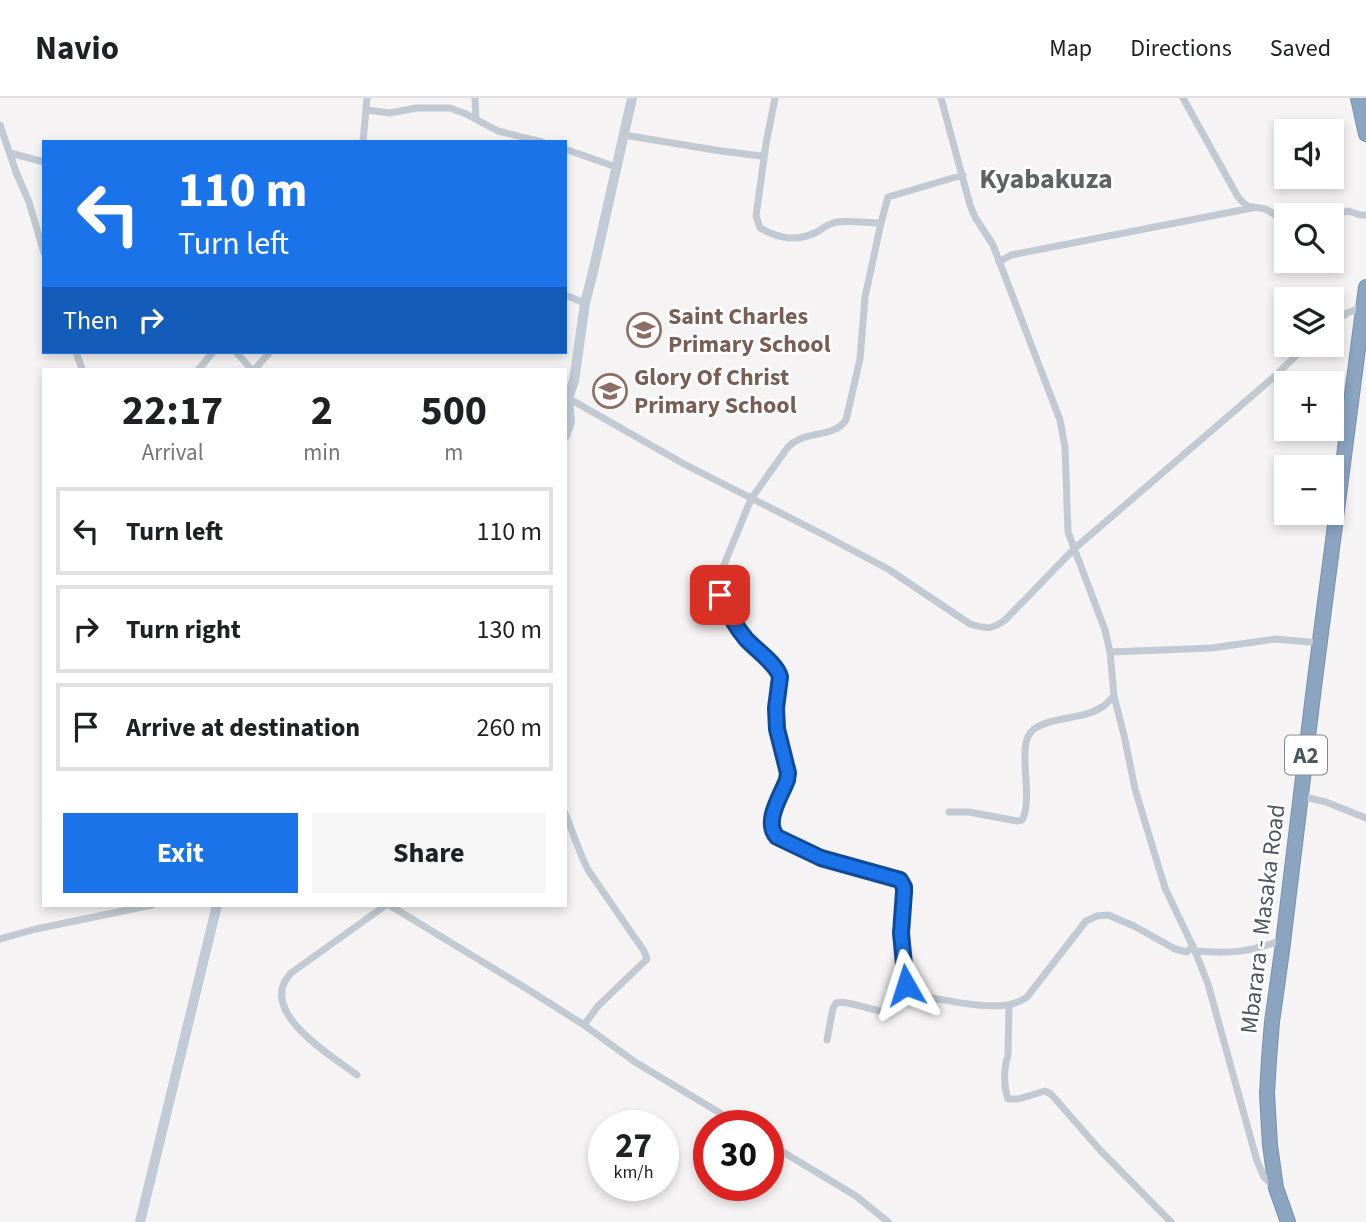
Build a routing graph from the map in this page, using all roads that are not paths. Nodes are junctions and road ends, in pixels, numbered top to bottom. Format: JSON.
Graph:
{"nodes":[{"id":1,"x":367,"y":98,"type":"edge"},
{"id":2,"x":475,"y":98,"type":"edge"},
{"id":3,"x":632,"y":98,"type":"edge"},
{"id":4,"x":775,"y":98,"type":"edge"},
{"id":5,"x":941,"y":98,"type":"edge"},
{"id":6,"x":1183,"y":98,"type":"edge"},
{"id":7,"x":1359,"y":98,"type":"edge"},
{"id":8,"x":367,"y":110,"type":"junction"},
{"id":9,"x":476,"y":119,"type":"junction"},
{"id":10,"x":0,"y":125,"type":"edge"},
{"id":11,"x":1366,"y":134,"type":"edge"},
{"id":12,"x":624,"y":135,"type":"junction"},
{"id":13,"x":363,"y":140,"type":"edge"},
{"id":14,"x":534,"y":140,"type":"edge"},
{"id":15,"x":567,"y":150,"type":"edge"},
{"id":16,"x":10,"y":153,"type":"junction"},
{"id":17,"x":765,"y":153,"type":"junction"},
{"id":18,"x":42,"y":161,"type":"edge"},
{"id":19,"x":616,"y":167,"type":"junction"},
{"id":20,"x":963,"y":175,"type":"junction"},
{"id":21,"x":1252,"y":208,"type":"junction"},
{"id":22,"x":1344,"y":212,"type":"edge"},
{"id":23,"x":1274,"y":215,"type":"edge"},
{"id":24,"x":1366,"y":215,"type":"edge"},
{"id":25,"x":881,"y":223,"type":"junction"},
{"id":26,"x":993,"y":245,"type":"junction"},
{"id":27,"x":42,"y":246,"type":"edge"},
{"id":28,"x":1011,"y":255,"type":"junction"},
{"id":29,"x":999,"y":262,"type":"junction"},
{"id":30,"x":1366,"y":288,"type":"edge"},
{"id":31,"x":567,"y":297,"type":"edge"},
{"id":32,"x":585,"y":303,"type":"junction"},
{"id":33,"x":1364,"y":307,"type":"junction"},
{"id":34,"x":1344,"y":315,"type":"edge"},
{"id":35,"x":1362,"y":352,"type":"edge"},
{"id":36,"x":211,"y":354,"type":"edge"},
{"id":37,"x":238,"y":354,"type":"edge"},
{"id":38,"x":268,"y":354,"type":"edge"},
{"id":39,"x":1295,"y":357,"type":"edge"},
{"id":40,"x":200,"y":368,"type":"edge"},
{"id":41,"x":252,"y":368,"type":"edge"},
{"id":42,"x":254,"y":368,"type":"edge"},
{"id":43,"x":568,"y":398,"type":"junction"},
{"id":44,"x":567,"y":430,"type":"edge"},
{"id":45,"x":751,"y":499,"type":"junction"},
{"id":46,"x":1074,"y":549,"type":"junction"},
{"id":47,"x":1320,"y":643,"type":"junction"},
{"id":48,"x":1110,"y":652,"type":"junction"},
{"id":49,"x":1114,"y":696,"type":"junction"},
{"id":50,"x":1301,"y":796,"type":"junction"},
{"id":51,"x":949,"y":812,"type":"dead end"},
{"id":52,"x":567,"y":818,"type":"edge"},
{"id":53,"x":1366,"y":818,"type":"edge"},
{"id":54,"x":142,"y":907,"type":"edge"},
{"id":55,"x":217,"y":907,"type":"edge"},
{"id":56,"x":385,"y":907,"type":"edge"},
{"id":57,"x":392,"y":907,"type":"edge"},
{"id":58,"x":0,"y":939,"type":"edge"},
{"id":59,"x":1283,"y":939,"type":"junction"},
{"id":60,"x":1194,"y":948,"type":"junction"},
{"id":61,"x":910,"y":992,"type":"junction"},
{"id":62,"x":1009,"y":1005,"type":"junction"},
{"id":63,"x":584,"y":1025,"type":"junction"},
{"id":64,"x":827,"y":1040,"type":"dead end"},
{"id":65,"x":357,"y":1075,"type":"dead end"},
{"id":66,"x":715,"y":1110,"type":"edge"},
{"id":67,"x":784,"y":1153,"type":"edge"},
{"id":68,"x":1276,"y":1188,"type":"junction"},
{"id":69,"x":140,"y":1222,"type":"edge"},
{"id":70,"x":888,"y":1222,"type":"edge"},
{"id":71,"x":1171,"y":1222,"type":"edge"},
{"id":72,"x":1288,"y":1222,"type":"edge"}],
"edges":[{"from":1,"to":8,"type":"street"},
{"from":2,"to":9,"type":"street"},
{"from":3,"to":12,"type":"street"},
{"from":4,"to":17,"type":"street"},
{"from":5,"to":20,"type":"street"},
{"from":6,"to":21,"type":"street"},
{"from":7,"to":11,"type":"highway"},
{"from":8,"to":9,"type":"street"},
{"from":8,"to":13,"type":"street"},
{"from":9,"to":14,"type":"street"},
{"from":10,"to":16,"type":"street"},
{"from":12,"to":17,"type":"street"},
{"from":12,"to":19,"type":"street"},
{"from":15,"to":19,"type":"street"},
{"from":16,"to":18,"type":"street"},
{"from":16,"to":27,"type":"street"},
{"from":17,"to":25,"type":"street"},
{"from":19,"to":32,"type":"street"},
{"from":20,"to":25,"type":"street"},
{"from":20,"to":26,"type":"street"},
{"from":21,"to":23,"type":"street"},
{"from":21,"to":28,"type":"street"},
{"from":22,"to":24,"type":"street"},
{"from":25,"to":45,"type":"street"},
{"from":26,"to":28,"type":"street"},
{"from":26,"to":29,"type":"street"},
{"from":28,"to":29,"type":"street"},
{"from":29,"to":46,"type":"street"},
{"from":30,"to":33,"type":"highway","name":"Mbarara - Masaka Road","number":"A2"},
{"from":31,"to":32,"type":"street"},
{"from":32,"to":43,"type":"street"},
{"from":33,"to":34,"type":"street"},
{"from":33,"to":35,"type":"highway","name":"Mbarara - Masaka Road","number":"A2"},
{"from":35,"to":47,"type":"highway","name":"Mbarara - Masaka Road","number":"A2"},
{"from":36,"to":40,"type":"street"},
{"from":37,"to":41,"type":"street"},
{"from":38,"to":42,"type":"street"},
{"from":39,"to":46,"type":"street"},
{"from":43,"to":44,"type":"street"},
{"from":43,"to":45,"type":"street"},
{"from":45,"to":46,"type":"street"},
{"from":45,"to":61,"type":"street"},
{"from":46,"to":48,"type":"street"},
{"from":47,"to":48,"type":"street"},
{"from":47,"to":50,"type":"highway","name":"Mbarara - Masaka Road","number":"A2"},
{"from":48,"to":49,"type":"street"},
{"from":49,"to":51,"type":"street"},
{"from":49,"to":60,"type":"street"},
{"from":50,"to":53,"type":"street"},
{"from":50,"to":59,"type":"highway","name":"Mbarara - Masaka Road","number":"A2"},
{"from":52,"to":63,"type":"street"},
{"from":54,"to":58,"type":"street"},
{"from":55,"to":69,"type":"street"},
{"from":56,"to":65,"type":"street"},
{"from":57,"to":63,"type":"street"},
{"from":59,"to":60,"type":"street"},
{"from":59,"to":68,"type":"highway","name":"Mbarara - Masaka Road","number":"A2"},
{"from":60,"to":62,"type":"street"},
{"from":60,"to":68,"type":"street"},
{"from":61,"to":62,"type":"street"},
{"from":61,"to":64,"type":"street"},
{"from":62,"to":71,"type":"street"},
{"from":63,"to":66,"type":"street"},
{"from":67,"to":70,"type":"street"},
{"from":68,"to":72,"type":"highway","name":"Mbarara - Masaka Road","number":"A2"}]}
